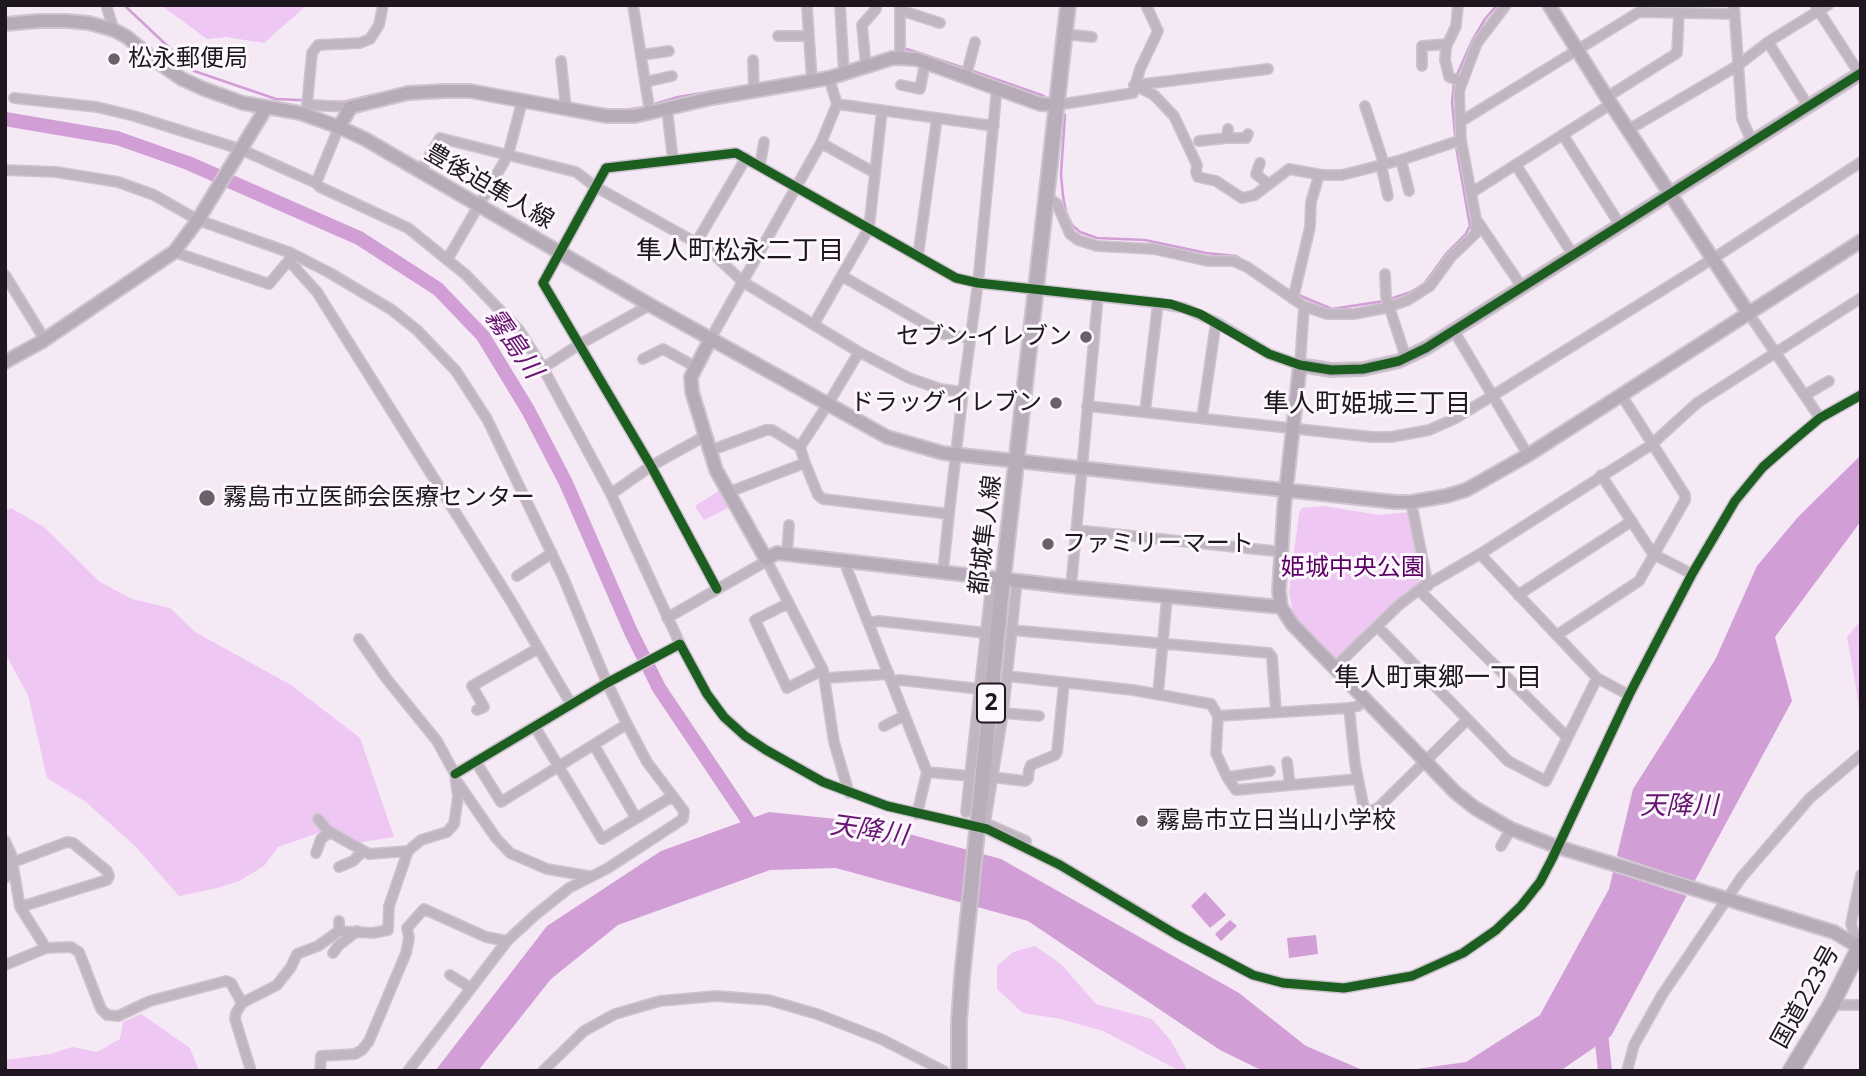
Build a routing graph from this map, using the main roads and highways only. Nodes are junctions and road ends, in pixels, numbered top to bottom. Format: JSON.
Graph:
{"nodes":[{"id":1,"x":1068,"y":5,"type":"edge"},
{"id":2,"x":1860,"y":946,"type":"edge"},
{"id":3,"x":959,"y":1071,"type":"edge"},
{"id":4,"x":1791,"y":1071,"type":"edge"}],
"edges":[{"from":1,"to":3,"type":"main road","name":"都城隼人線","number":"2"},
{"from":2,"to":4,"type":"highway","name":"国道223号"}]}
